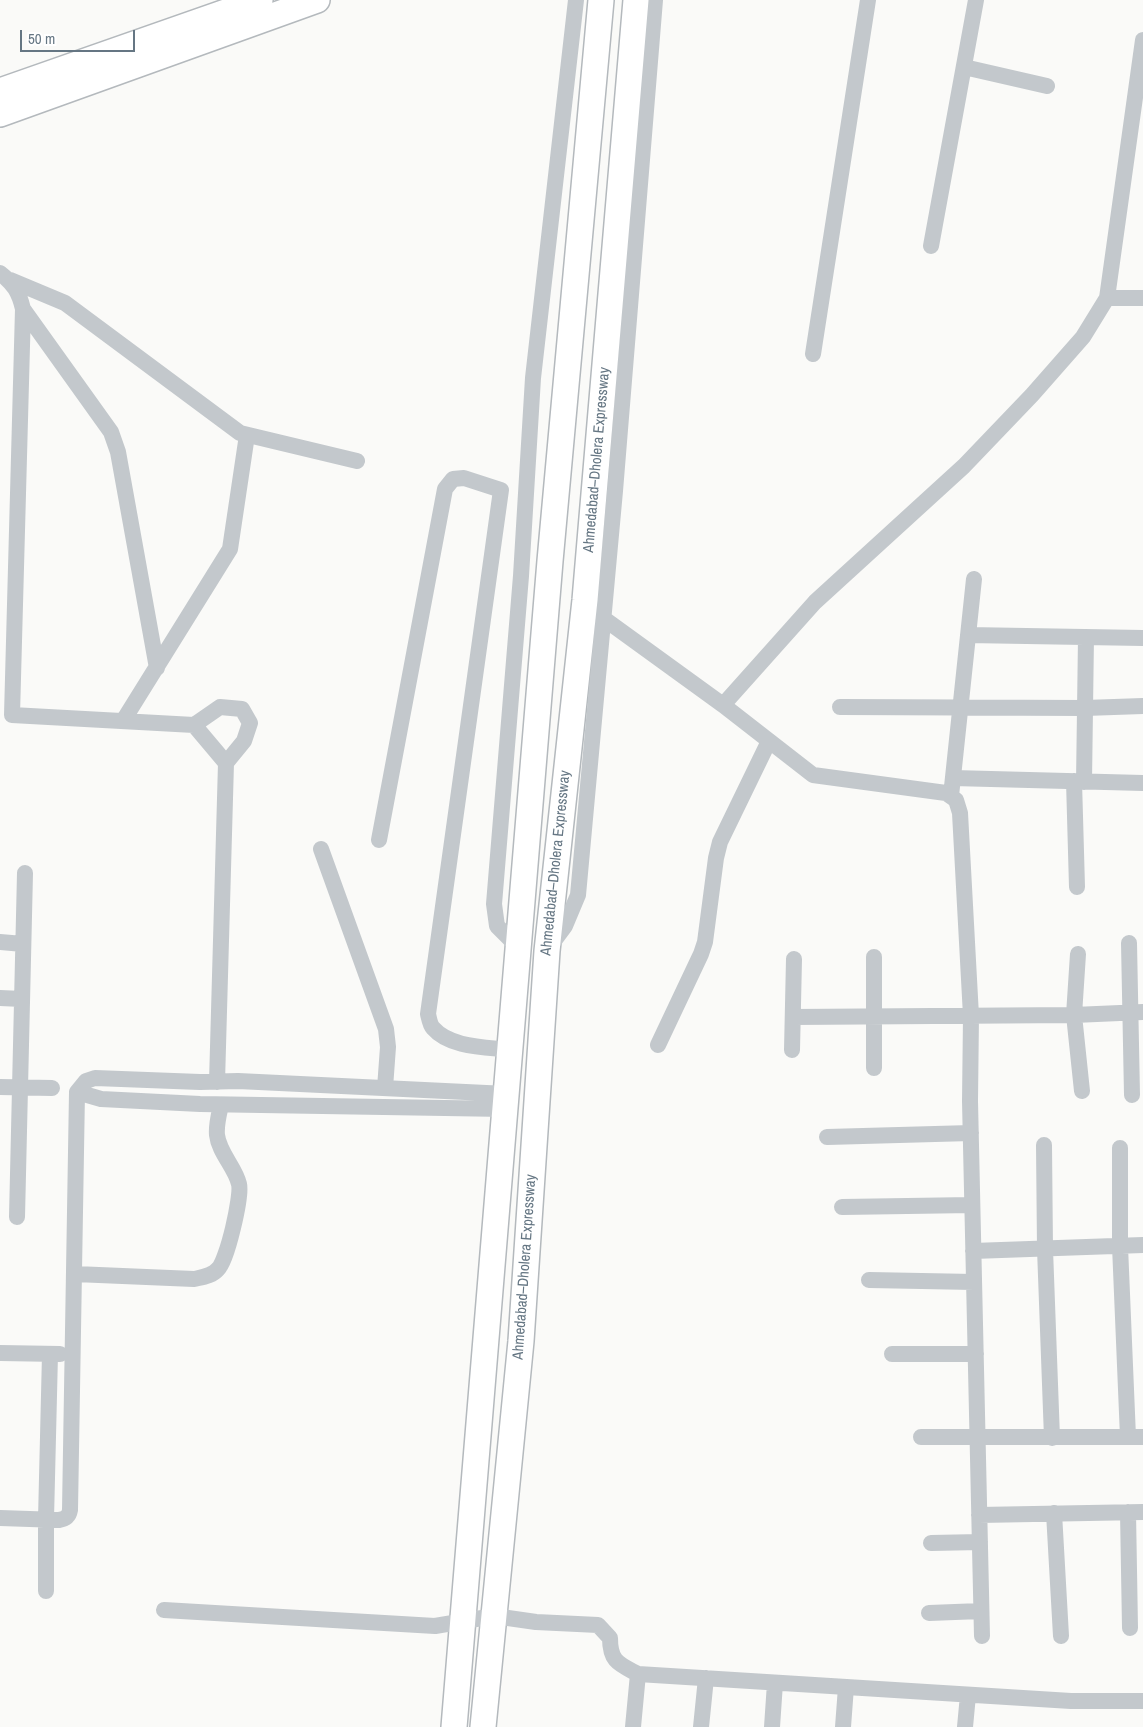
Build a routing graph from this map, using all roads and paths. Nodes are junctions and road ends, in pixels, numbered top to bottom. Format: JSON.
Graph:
{"nodes":[{"id":1,"x":260,"y":0,"type":"edge"},
{"id":2,"x":317,"y":0,"type":"edge"},
{"id":3,"x":576,"y":0,"type":"edge"},
{"id":4,"x":601,"y":0,"type":"edge"},
{"id":5,"x":636,"y":0,"type":"edge"},
{"id":6,"x":655,"y":0,"type":"edge"},
{"id":7,"x":868,"y":0,"type":"edge"},
{"id":8,"x":976,"y":0,"type":"edge"},
{"id":9,"x":1143,"y":40,"type":"edge"},
{"id":10,"x":964,"y":68,"type":"junction"},
{"id":11,"x":1047,"y":86,"type":"dead end"},
{"id":12,"x":0,"y":91,"type":"edge"},
{"id":13,"x":0,"y":114,"type":"edge"},
{"id":14,"x":932,"y":246,"type":"dead end"},
{"id":15,"x":4,"y":276,"type":"edge"},
{"id":16,"x":1107,"y":298,"type":"junction"},
{"id":17,"x":1143,"y":298,"type":"edge"},
{"id":18,"x":23,"y":309,"type":"junction"},
{"id":19,"x":813,"y":354,"type":"dead end"},
{"id":20,"x":247,"y":435,"type":"junction"},
{"id":21,"x":357,"y":460,"type":"dead end"},
{"id":22,"x":501,"y":490,"type":"junction"},
{"id":23,"x":526,"y":494,"type":"junction"},
{"id":24,"x":974,"y":579,"type":"dead end"},
{"id":25,"x":603,"y":618,"type":"junction"},
{"id":26,"x":968,"y":635,"type":"junction"},
{"id":27,"x":1086,"y":637,"type":"junction"},
{"id":28,"x":1143,"y":638,"type":"edge"},
{"id":29,"x":157,"y":668,"type":"junction"},
{"id":30,"x":723,"y":706,"type":"junction"},
{"id":31,"x":1143,"y":706,"type":"edge"},
{"id":32,"x":840,"y":708,"type":"dead end"},
{"id":33,"x":960,"y":708,"type":"junction"},
{"id":34,"x":1085,"y":708,"type":"junction"},
{"id":35,"x":6,"y":714,"type":"edge"},
{"id":36,"x":123,"y":721,"type":"junction"},
{"id":37,"x":194,"y":725,"type":"junction"},
{"id":38,"x":769,"y":741,"type":"junction"},
{"id":39,"x":226,"y":763,"type":"junction"},
{"id":40,"x":953,"y":778,"type":"junction"},
{"id":41,"x":1079,"y":782,"type":"junction"},
{"id":42,"x":1143,"y":783,"type":"edge"},
{"id":43,"x":951,"y":796,"type":"junction"},
{"id":44,"x":379,"y":840,"type":"dead end"},
{"id":45,"x":320,"y":849,"type":"dead end"},
{"id":46,"x":25,"y":873,"type":"dead end"},
{"id":47,"x":1077,"y":887,"type":"dead end"},
{"id":48,"x":0,"y":942,"type":"edge"},
{"id":49,"x":1129,"y":943,"type":"dead end"},
{"id":50,"x":23,"y":944,"type":"junction"},
{"id":51,"x":519,"y":948,"type":"junction"},
{"id":52,"x":547,"y":951,"type":"junction"},
{"id":53,"x":1078,"y":954,"type":"dead end"},
{"id":54,"x":874,"y":957,"type":"dead end"},
{"id":55,"x":794,"y":960,"type":"dead end"},
{"id":56,"x":0,"y":998,"type":"edge"},
{"id":57,"x":22,"y":999,"type":"junction"},
{"id":58,"x":1136,"y":1012,"type":"edge"},
{"id":59,"x":1074,"y":1015,"type":"junction"},
{"id":60,"x":875,"y":1016,"type":"junction"},
{"id":61,"x":971,"y":1016,"type":"junction"},
{"id":62,"x":793,"y":1017,"type":"junction"},
{"id":63,"x":658,"y":1045,"type":"dead end"},
{"id":64,"x":511,"y":1050,"type":"junction"},
{"id":65,"x":792,"y":1050,"type":"dead end"},
{"id":66,"x":874,"y":1068,"type":"dead end"},
{"id":67,"x":238,"y":1081,"type":"junction"},
{"id":68,"x":200,"y":1082,"type":"junction"},
{"id":69,"x":217,"y":1082,"type":"junction"},
{"id":70,"x":0,"y":1087,"type":"edge"},
{"id":71,"x":19,"y":1088,"type":"junction"},
{"id":72,"x":52,"y":1088,"type":"dead end"},
{"id":73,"x":384,"y":1088,"type":"junction"},
{"id":74,"x":1082,"y":1091,"type":"dead end"},
{"id":75,"x":77,"y":1092,"type":"junction"},
{"id":76,"x":1132,"y":1096,"type":"dead end"},
{"id":77,"x":506,"y":1102,"type":"junction"},
{"id":78,"x":200,"y":1104,"type":"junction"},
{"id":79,"x":221,"y":1105,"type":"junction"},
{"id":80,"x":238,"y":1105,"type":"junction"},
{"id":81,"x":971,"y":1133,"type":"junction"},
{"id":82,"x":827,"y":1137,"type":"dead end"},
{"id":83,"x":1044,"y":1145,"type":"dead end"},
{"id":84,"x":1120,"y":1148,"type":"dead end"},
{"id":85,"x":972,"y":1206,"type":"junction"},
{"id":86,"x":842,"y":1207,"type":"dead end"},
{"id":87,"x":17,"y":1217,"type":"dead end"},
{"id":88,"x":1143,"y":1245,"type":"edge"},
{"id":89,"x":1120,"y":1246,"type":"junction"},
{"id":90,"x":1045,"y":1248,"type":"junction"},
{"id":91,"x":973,"y":1251,"type":"junction"},
{"id":92,"x":75,"y":1274,"type":"junction"},
{"id":93,"x":869,"y":1280,"type":"dead end"},
{"id":94,"x":974,"y":1282,"type":"junction"},
{"id":95,"x":0,"y":1353,"type":"edge"},
{"id":96,"x":50,"y":1354,"type":"junction"},
{"id":97,"x":74,"y":1354,"type":"junction"},
{"id":98,"x":892,"y":1354,"type":"dead end"},
{"id":99,"x":976,"y":1354,"type":"junction"},
{"id":100,"x":1135,"y":1437,"type":"edge"},
{"id":101,"x":921,"y":1438,"type":"dead end"},
{"id":102,"x":978,"y":1438,"type":"junction"},
{"id":103,"x":1052,"y":1438,"type":"junction"},
{"id":104,"x":1135,"y":1512,"type":"edge"},
{"id":105,"x":1054,"y":1513,"type":"junction"},
{"id":106,"x":979,"y":1515,"type":"junction"},
{"id":107,"x":0,"y":1518,"type":"edge"},
{"id":108,"x":46,"y":1520,"type":"junction"},
{"id":109,"x":980,"y":1542,"type":"junction"},
{"id":110,"x":931,"y":1543,"type":"dead end"},
{"id":111,"x":46,"y":1591,"type":"dead end"},
{"id":112,"x":164,"y":1610,"type":"dead end"},
{"id":113,"x":981,"y":1611,"type":"junction"},
{"id":114,"x":928,"y":1613,"type":"dead end"},
{"id":115,"x":494,"y":1616,"type":"junction"},
{"id":116,"x":464,"y":1621,"type":"junction"},
{"id":117,"x":1130,"y":1628,"type":"dead end"},
{"id":118,"x":982,"y":1636,"type":"dead end"},
{"id":119,"x":1061,"y":1636,"type":"dead end"},
{"id":120,"x":638,"y":1674,"type":"junction"},
{"id":121,"x":706,"y":1678,"type":"junction"},
{"id":122,"x":775,"y":1683,"type":"junction"},
{"id":123,"x":846,"y":1687,"type":"junction"},
{"id":124,"x":968,"y":1695,"type":"junction"},
{"id":125,"x":1143,"y":1701,"type":"edge"},
{"id":126,"x":454,"y":1727,"type":"edge"},
{"id":127,"x":483,"y":1727,"type":"edge"},
{"id":128,"x":633,"y":1727,"type":"edge"},
{"id":129,"x":701,"y":1727,"type":"edge"},
{"id":130,"x":772,"y":1727,"type":"edge"},
{"id":131,"x":843,"y":1727,"type":"edge"},
{"id":132,"x":965,"y":1727,"type":"edge"}],
"edges":[{"from":1,"to":12,"type":"highway"},
{"from":2,"to":13,"type":"highway"},
{"from":3,"to":23,"type":"street"},
{"from":4,"to":51,"type":"highway","name":"Ahmedabad–Dholera Expressway"},
{"from":5,"to":52,"type":"highway","name":"Ahmedabad–Dholera Expressway"},
{"from":6,"to":25,"type":"street"},
{"from":7,"to":19,"type":"street"},
{"from":8,"to":10,"type":"street"},
{"from":9,"to":16,"type":"street"},
{"from":10,"to":11,"type":"street"},
{"from":10,"to":14,"type":"street"},
{"from":15,"to":18,"type":"street"},
{"from":15,"to":20,"type":"street"},
{"from":16,"to":17,"type":"street"},
{"from":16,"to":30,"type":"street"},
{"from":18,"to":29,"type":"street"},
{"from":18,"to":35,"type":"street"},
{"from":20,"to":21,"type":"street"},
{"from":20,"to":29,"type":"street"},
{"from":22,"to":23,"type":"street"},
{"from":22,"to":44,"type":"street"},
{"from":22,"to":64,"type":"street"},
{"from":23,"to":51,"type":"street"},
{"from":24,"to":26,"type":"street"},
{"from":25,"to":30,"type":"street"},
{"from":25,"to":52,"type":"street"},
{"from":26,"to":27,"type":"street"},
{"from":26,"to":33,"type":"street"},
{"from":27,"to":28,"type":"street"},
{"from":27,"to":34,"type":"street"},
{"from":29,"to":36,"type":"street"},
{"from":30,"to":38,"type":"street"},
{"from":31,"to":34,"type":"street"},
{"from":32,"to":33,"type":"street"},
{"from":33,"to":34,"type":"street"},
{"from":33,"to":40,"type":"street"},
{"from":34,"to":41,"type":"street"},
{"from":35,"to":36,"type":"street"},
{"from":36,"to":37,"type":"street"},
{"from":37,"to":39,"type":"street"},
{"from":37,"to":39,"type":"street"},
{"from":38,"to":43,"type":"street"},
{"from":38,"to":63,"type":"street"},
{"from":39,"to":69,"type":"street"},
{"from":40,"to":41,"type":"street"},
{"from":40,"to":43,"type":"street"},
{"from":41,"to":42,"type":"street"},
{"from":41,"to":47,"type":"street"},
{"from":43,"to":61,"type":"street"},
{"from":45,"to":73,"type":"street"},
{"from":46,"to":50,"type":"street"},
{"from":48,"to":50,"type":"street"},
{"from":49,"to":58,"type":"street"},
{"from":50,"to":57,"type":"street"},
{"from":51,"to":64,"type":"highway","name":"Ahmedabad–Dholera Expressway"},
{"from":52,"to":115,"type":"highway","name":"Ahmedabad–Dholera Expressway"},
{"from":53,"to":59,"type":"street"},
{"from":54,"to":60,"type":"street"},
{"from":55,"to":62,"type":"street"},
{"from":56,"to":57,"type":"street"},
{"from":57,"to":71,"type":"street"},
{"from":58,"to":59,"type":"street"},
{"from":58,"to":76,"type":"street"},
{"from":59,"to":61,"type":"street"},
{"from":59,"to":74,"type":"street"},
{"from":60,"to":61,"type":"street"},
{"from":60,"to":62,"type":"street"},
{"from":60,"to":66,"type":"street"},
{"from":61,"to":81,"type":"street"},
{"from":62,"to":65,"type":"street"},
{"from":64,"to":77,"type":"highway","name":"Ahmedabad–Dholera Expressway"},
{"from":67,"to":69,"type":"street"},
{"from":67,"to":73,"type":"street"},
{"from":67,"to":80,"type":"street"},
{"from":68,"to":69,"type":"street"},
{"from":68,"to":75,"type":"street"},
{"from":68,"to":78,"type":"street"},
{"from":70,"to":71,"type":"street"},
{"from":71,"to":72,"type":"street"},
{"from":71,"to":87,"type":"street"},
{"from":73,"to":77,"type":"street"},
{"from":75,"to":78,"type":"street"},
{"from":75,"to":92,"type":"street"},
{"from":77,"to":80,"type":"street"},
{"from":77,"to":116,"type":"highway","name":"Ahmedabad–Dholera Expressway"},
{"from":78,"to":79,"type":"street"},
{"from":79,"to":80,"type":"street"},
{"from":79,"to":92,"type":"street"},
{"from":81,"to":82,"type":"street"},
{"from":81,"to":85,"type":"street"},
{"from":83,"to":90,"type":"street"},
{"from":84,"to":89,"type":"street"},
{"from":85,"to":86,"type":"street"},
{"from":85,"to":91,"type":"street"},
{"from":88,"to":89,"type":"street"},
{"from":89,"to":90,"type":"street"},
{"from":89,"to":100,"type":"street"},
{"from":90,"to":91,"type":"street"},
{"from":90,"to":103,"type":"street"},
{"from":91,"to":94,"type":"street"},
{"from":92,"to":97,"type":"street"},
{"from":93,"to":94,"type":"street"},
{"from":94,"to":99,"type":"street"},
{"from":95,"to":96,"type":"street"},
{"from":96,"to":97,"type":"street"},
{"from":96,"to":108,"type":"street"},
{"from":97,"to":108,"type":"street"},
{"from":98,"to":99,"type":"street"},
{"from":99,"to":102,"type":"street"},
{"from":100,"to":103,"type":"street"},
{"from":101,"to":102,"type":"street"},
{"from":102,"to":103,"type":"street"},
{"from":102,"to":106,"type":"street"},
{"from":104,"to":105,"type":"street"},
{"from":104,"to":117,"type":"street"},
{"from":105,"to":106,"type":"street"},
{"from":105,"to":119,"type":"street"},
{"from":106,"to":109,"type":"street"},
{"from":107,"to":108,"type":"street"},
{"from":108,"to":111,"type":"street"},
{"from":109,"to":110,"type":"street"},
{"from":109,"to":113,"type":"street"},
{"from":112,"to":116,"type":"street"},
{"from":113,"to":114,"type":"street"},
{"from":113,"to":118,"type":"street"},
{"from":115,"to":116,"type":"street"},
{"from":115,"to":120,"type":"street"},
{"from":115,"to":127,"type":"highway","name":"Ahmedabad–Dholera Expressway"},
{"from":116,"to":126,"type":"highway","name":"Ahmedabad–Dholera Expressway"},
{"from":120,"to":121,"type":"street"},
{"from":120,"to":128,"type":"street"},
{"from":121,"to":122,"type":"street"},
{"from":121,"to":129,"type":"street"},
{"from":122,"to":123,"type":"street"},
{"from":122,"to":130,"type":"street"},
{"from":123,"to":124,"type":"street"},
{"from":123,"to":131,"type":"street"},
{"from":124,"to":125,"type":"street"},
{"from":124,"to":132,"type":"street"}]}
